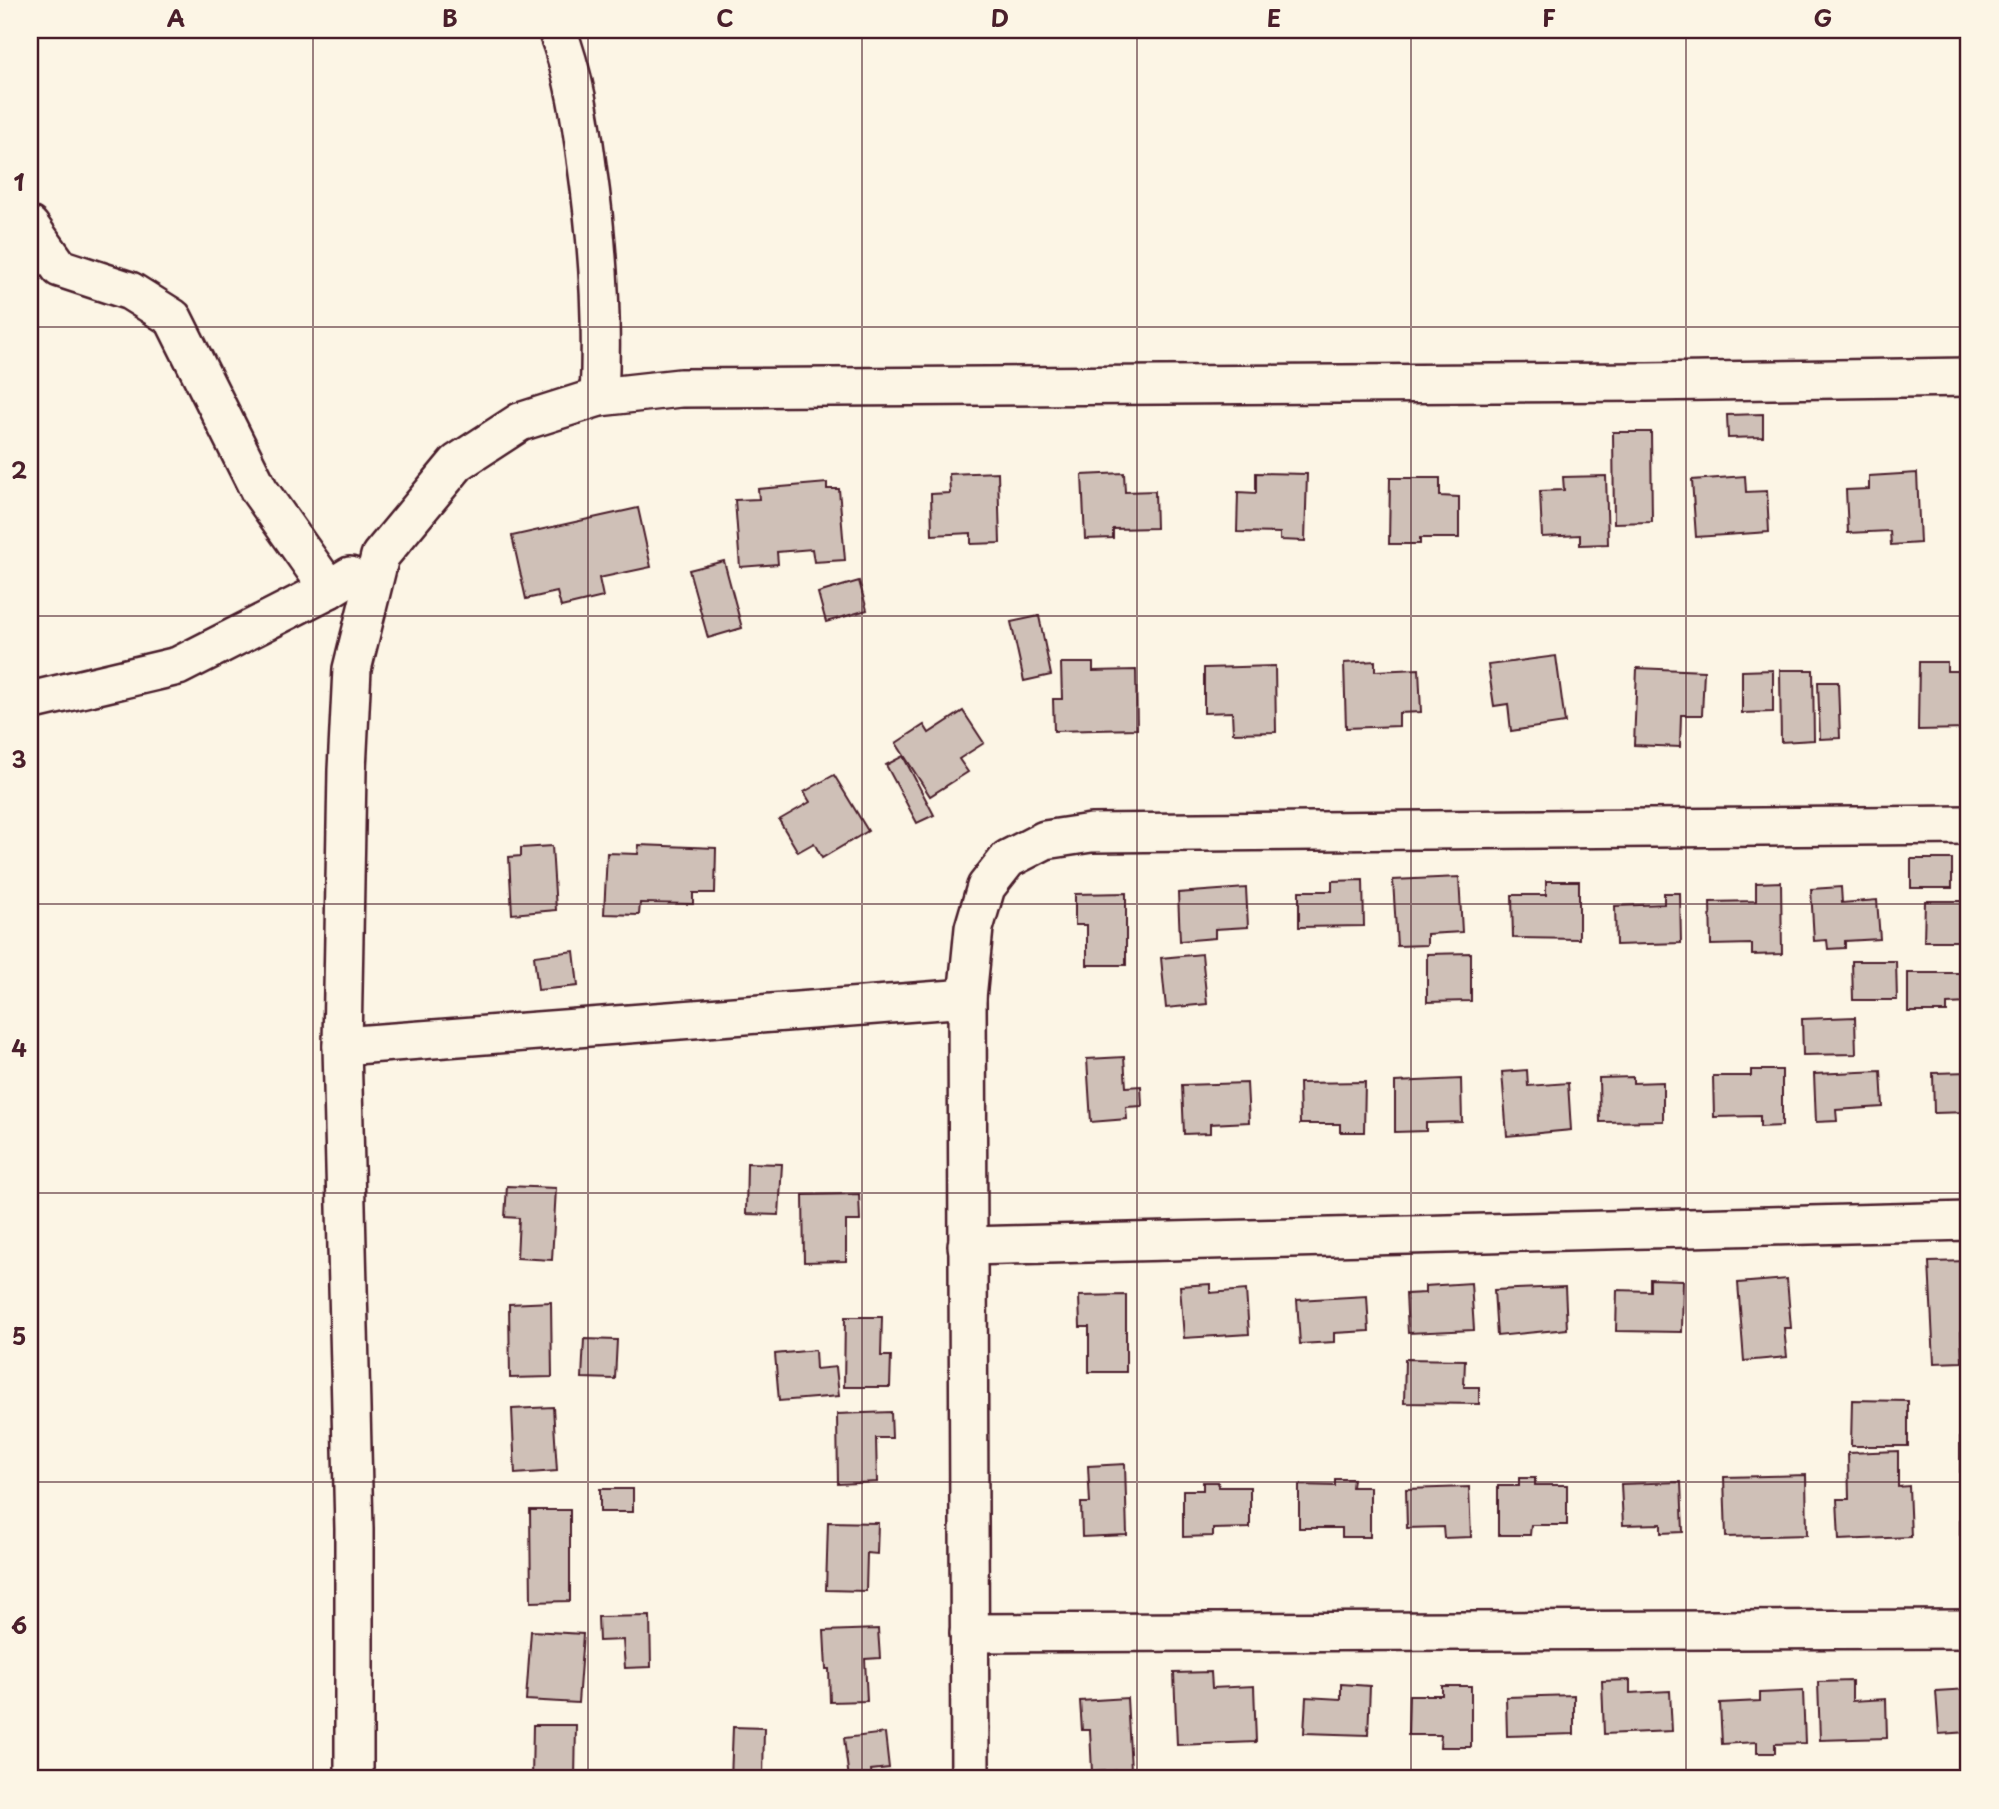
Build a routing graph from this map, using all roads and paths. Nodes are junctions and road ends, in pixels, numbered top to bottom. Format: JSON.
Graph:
{"nodes":[{"id":1,"x":557,"y":30,"type":"edge"},
{"id":2,"x":30,"y":226,"type":"edge"},
{"id":3,"x":1969,"y":377,"type":"edge"},
{"id":4,"x":599,"y":397,"type":"junction"},
{"id":5,"x":380,"y":556,"type":"junction"},
{"id":6,"x":329,"y":589,"type":"junction"},
{"id":7,"x":30,"y":701,"type":"edge"},
{"id":8,"x":1969,"y":825,"type":"edge"},
{"id":9,"x":967,"y":998,"type":"junction"},
{"id":10,"x":342,"y":1046,"type":"junction"},
{"id":11,"x":1969,"y":1221,"type":"edge"},
{"id":12,"x":967,"y":1246,"type":"junction"},
{"id":13,"x":1969,"y":1629,"type":"edge"},
{"id":14,"x":969,"y":1633,"type":"junction"},
{"id":15,"x":354,"y":1779,"type":"edge"},
{"id":16,"x":970,"y":1779,"type":"edge"}],
"edges":[{"from":1,"to":4,"type":"street"},
{"from":2,"to":6,"type":"street"},
{"from":3,"to":4,"type":"street"},
{"from":4,"to":5,"type":"street"},
{"from":5,"to":6,"type":"street"},
{"from":5,"to":10,"type":"street"},
{"from":6,"to":7,"type":"street"},
{"from":8,"to":9,"type":"street"},
{"from":9,"to":10,"type":"street"},
{"from":9,"to":12,"type":"street"},
{"from":10,"to":15,"type":"street"},
{"from":11,"to":12,"type":"street"},
{"from":12,"to":14,"type":"street"},
{"from":13,"to":14,"type":"street"},
{"from":14,"to":16,"type":"street"}]}
